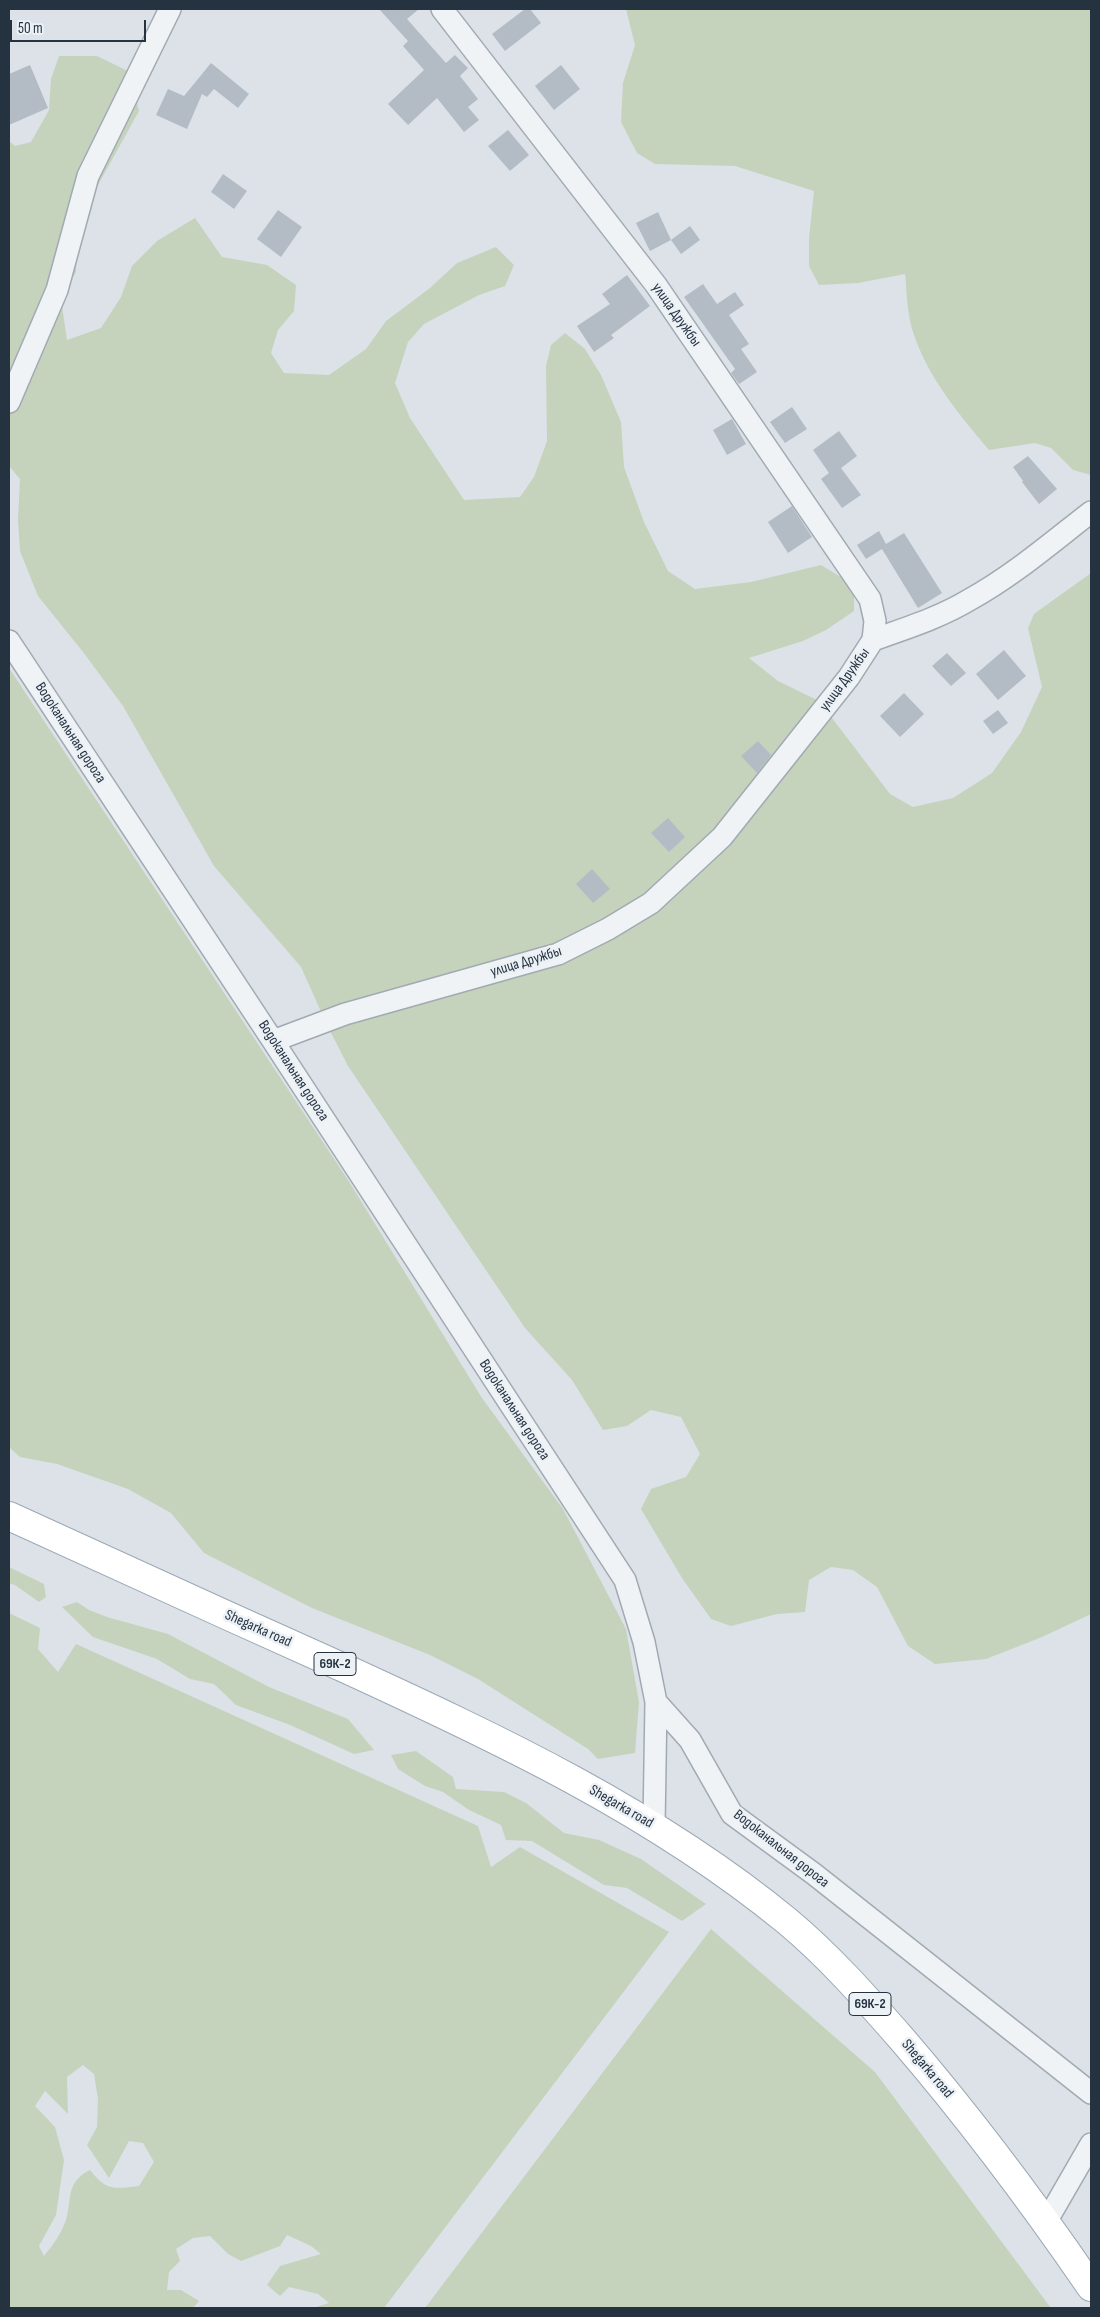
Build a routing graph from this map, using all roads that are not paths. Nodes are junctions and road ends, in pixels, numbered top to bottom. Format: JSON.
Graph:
{"nodes":[{"id":1,"x":170,"y":9,"type":"edge"},
{"id":2,"x":442,"y":9,"type":"edge"},
{"id":3,"x":9,"y":402,"type":"edge"},
{"id":4,"x":1091,"y":512,"type":"edge"},
{"id":5,"x":9,"y":640,"type":"edge"},
{"id":6,"x":873,"y":640,"type":"junction"},
{"id":7,"x":274,"y":1041,"type":"junction"},
{"id":8,"x":9,"y":1516,"type":"edge"},
{"id":9,"x":656,"y":1702,"type":"junction"},
{"id":10,"x":654,"y":1826,"type":"junction"},
{"id":11,"x":1091,"y":2094,"type":"edge"},
{"id":12,"x":1091,"y":2144,"type":"edge"},
{"id":13,"x":1046,"y":2222,"type":"junction"},
{"id":14,"x":1091,"y":2287,"type":"edge"}],
"edges":[{"from":1,"to":3,"type":"street"},
{"from":2,"to":6,"type":"street","name":"улица Дружбы"},
{"from":4,"to":6,"type":"street"},
{"from":5,"to":7,"type":"street","name":"Водоканальная дорога"},
{"from":6,"to":7,"type":"street","name":"улица Дружбы"},
{"from":7,"to":9,"type":"street","name":"Водоканальная дорога"},
{"from":8,"to":10,"type":"main road","name":"Shegarka road","number":"69К-2"},
{"from":9,"to":10,"type":"street"},
{"from":9,"to":11,"type":"street","name":"Водоканальная дорога"},
{"from":10,"to":13,"type":"main road","name":"Shegarka road","number":"69К-2"},
{"from":12,"to":13,"type":"street"},
{"from":13,"to":14,"type":"main road","name":"Shegarka road","number":"69К-2"}]}
